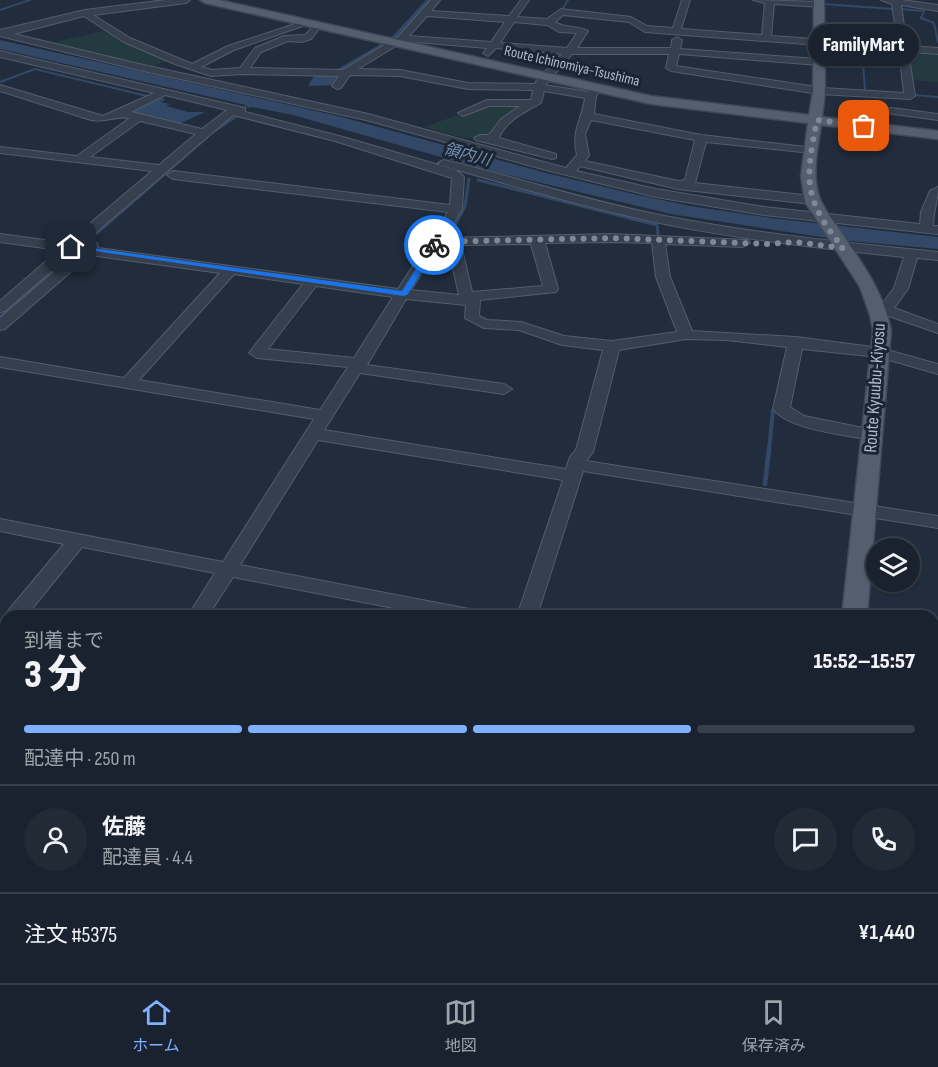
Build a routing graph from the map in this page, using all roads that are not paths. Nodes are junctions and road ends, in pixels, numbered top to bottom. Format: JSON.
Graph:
{"nodes":[{"id":1,"x":186,"y":0,"type":"edge"},
{"id":2,"x":205,"y":0,"type":"edge"},
{"id":3,"x":423,"y":0,"type":"edge"},
{"id":4,"x":436,"y":0,"type":"edge"},
{"id":5,"x":525,"y":0,"type":"edge"},
{"id":6,"x":686,"y":0,"type":"edge"},
{"id":7,"x":756,"y":0,"type":"edge"},
{"id":8,"x":884,"y":0,"type":"edge"},
{"id":9,"x":770,"y":1,"type":"edge"},
{"id":10,"x":819,"y":2,"type":"edge"},
{"id":11,"x":896,"y":2,"type":"junction"},
{"id":12,"x":938,"y":8,"type":"edge"},
{"id":13,"x":85,"y":13,"type":"junction"},
{"id":14,"x":424,"y":13,"type":"junction"},
{"id":15,"x":511,"y":19,"type":"junction"},
{"id":16,"x":549,"y":22,"type":"junction"},
{"id":17,"x":313,"y":24,"type":"junction"},
{"id":18,"x":677,"y":32,"type":"junction"},
{"id":19,"x":1,"y":34,"type":"edge"},
{"id":20,"x":766,"y":38,"type":"junction"},
{"id":21,"x":392,"y":41,"type":"junction"},
{"id":22,"x":819,"y":42,"type":"junction"},
{"id":23,"x":493,"y":46,"type":"junction"},
{"id":24,"x":903,"y":49,"type":"junction"},
{"id":25,"x":568,"y":51,"type":"junction"},
{"id":26,"x":615,"y":51,"type":"junction"},
{"id":27,"x":675,"y":51,"type":"junction"},
{"id":28,"x":938,"y":51,"type":"edge"},
{"id":29,"x":0,"y":54,"type":"edge"},
{"id":30,"x":178,"y":62,"type":"junction"},
{"id":31,"x":482,"y":62,"type":"junction"},
{"id":32,"x":818,"y":62,"type":"junction"},
{"id":33,"x":613,"y":64,"type":"dead end"},
{"id":34,"x":193,"y":67,"type":"junction"},
{"id":35,"x":157,"y":71,"type":"junction"},
{"id":36,"x":243,"y":71,"type":"junction"},
{"id":37,"x":345,"y":73,"type":"junction"},
{"id":38,"x":543,"y":80,"type":"junction"},
{"id":39,"x":337,"y":86,"type":"dead end"},
{"id":40,"x":0,"y":88,"type":"edge"},
{"id":41,"x":819,"y":90,"type":"junction"},
{"id":42,"x":164,"y":92,"type":"junction"},
{"id":43,"x":593,"y":92,"type":"junction"},
{"id":44,"x":875,"y":93,"type":"junction"},
{"id":45,"x":535,"y":103,"type":"junction"},
{"id":46,"x":891,"y":111,"type":"junction"},
{"id":47,"x":122,"y":113,"type":"junction"},
{"id":48,"x":463,"y":113,"type":"dead end"},
{"id":49,"x":242,"y":115,"type":"junction"},
{"id":50,"x":588,"y":116,"type":"junction"},
{"id":51,"x":139,"y":117,"type":"junction"},
{"id":52,"x":938,"y":117,"type":"edge"},
{"id":53,"x":817,"y":120,"type":"junction"},
{"id":54,"x":896,"y":130,"type":"junction"},
{"id":55,"x":204,"y":133,"type":"junction"},
{"id":56,"x":938,"y":135,"type":"edge"},
{"id":57,"x":701,"y":138,"type":"junction"},
{"id":58,"x":493,"y":140,"type":"junction"},
{"id":59,"x":462,"y":144,"type":"junction"},
{"id":60,"x":811,"y":150,"type":"junction"},
{"id":61,"x":0,"y":152,"type":"edge"},
{"id":62,"x":78,"y":159,"type":"junction"},
{"id":63,"x":578,"y":163,"type":"junction"},
{"id":64,"x":167,"y":172,"type":"junction"},
{"id":65,"x":568,"y":172,"type":"junction"},
{"id":66,"x":686,"y":186,"type":"junction"},
{"id":67,"x":938,"y":191,"type":"edge"},
{"id":68,"x":812,"y":200,"type":"junction"},
{"id":69,"x":457,"y":207,"type":"junction"},
{"id":70,"x":824,"y":219,"type":"junction"},
{"id":71,"x":669,"y":221,"type":"junction"},
{"id":72,"x":932,"y":229,"type":"edge"},
{"id":73,"x":0,"y":237,"type":"edge"},
{"id":74,"x":537,"y":240,"type":"junction"},
{"id":75,"x":659,"y":240,"type":"junction"},
{"id":76,"x":436,"y":242,"type":"junction"},
{"id":77,"x":796,"y":242,"type":"junction"},
{"id":78,"x":454,"y":243,"type":"junction"},
{"id":79,"x":842,"y":246,"type":"junction"},
{"id":80,"x":71,"y":247,"type":"junction"},
{"id":81,"x":88,"y":250,"type":"junction"},
{"id":82,"x":911,"y":254,"type":"junction"},
{"id":83,"x":938,"y":256,"type":"edge"},
{"id":84,"x":231,"y":269,"type":"junction"},
{"id":85,"x":313,"y":281,"type":"junction"},
{"id":86,"x":404,"y":294,"type":"junction"},
{"id":87,"x":467,"y":299,"type":"junction"},
{"id":88,"x":0,"y":308,"type":"edge"},
{"id":89,"x":882,"y":309,"type":"junction"},
{"id":90,"x":0,"y":326,"type":"edge"},
{"id":91,"x":938,"y":329,"type":"edge"},
{"id":92,"x":686,"y":335,"type":"junction"},
{"id":93,"x":796,"y":342,"type":"junction"},
{"id":94,"x":612,"y":346,"type":"junction"},
{"id":95,"x":880,"y":352,"type":"junction"},
{"id":96,"x":0,"y":362,"type":"edge"},
{"id":97,"x":359,"y":365,"type":"junction"},
{"id":98,"x":938,"y":369,"type":"edge"},
{"id":99,"x":0,"y":370,"type":"edge"},
{"id":100,"x":128,"y":383,"type":"junction"},
{"id":101,"x":504,"y":389,"type":"dead end"},
{"id":102,"x":321,"y":424,"type":"junction"},
{"id":103,"x":872,"y":435,"type":"junction"},
{"id":104,"x":576,"y":467,"type":"junction"},
{"id":105,"x":866,"y":507,"type":"junction"},
{"id":106,"x":938,"y":513,"type":"edge"},
{"id":107,"x":938,"y":522,"type":"edge"},
{"id":108,"x":0,"y":525,"type":"edge"},
{"id":109,"x":78,"y":540,"type":"junction"},
{"id":110,"x":229,"y":569,"type":"junction"},
{"id":111,"x":20,"y":610,"type":"edge"},
{"id":112,"x":202,"y":610,"type":"edge"},
{"id":113,"x":438,"y":610,"type":"edge"},
{"id":114,"x":528,"y":610,"type":"edge"},
{"id":115,"x":856,"y":610,"type":"edge"}],
"edges":[{"from":1,"to":13,"type":"street"},
{"from":2,"to":17,"type":"main road","name":"Route Ichinomiya-Tsushima"},
{"from":3,"to":21,"type":"street"},
{"from":4,"to":14,"type":"street"},
{"from":5,"to":15,"type":"street"},
{"from":6,"to":18,"type":"street"},
{"from":7,"to":9,"type":"street"},
{"from":8,"to":11,"type":"street"},
{"from":9,"to":10,"type":"street"},
{"from":9,"to":20,"type":"street"},
{"from":10,"to":22,"type":"main road","name":"Route Kyuubu-Kiyosu"},
{"from":11,"to":12,"type":"street"},
{"from":11,"to":24,"type":"street"},
{"from":13,"to":19,"type":"street"},
{"from":13,"to":30,"type":"street"},
{"from":14,"to":15,"type":"street"},
{"from":14,"to":21,"type":"street"},
{"from":15,"to":16,"type":"street"},
{"from":15,"to":23,"type":"street"},
{"from":16,"to":18,"type":"street"},
{"from":16,"to":25,"type":"street"},
{"from":17,"to":21,"type":"main road","name":"Route Ichinomiya-Tsushima"},
{"from":17,"to":34,"type":"street"},
{"from":17,"to":36,"type":"street"},
{"from":18,"to":20,"type":"street"},
{"from":18,"to":27,"type":"street"},
{"from":19,"to":35,"type":"street"},
{"from":20,"to":22,"type":"street"},
{"from":21,"to":23,"type":"street"},
{"from":21,"to":31,"type":"main road","name":"Route Ichinomiya-Tsushima"},
{"from":21,"to":37,"type":"street"},
{"from":22,"to":24,"type":"street"},
{"from":22,"to":32,"type":"main road","name":"Route Kyuubu-Kiyosu"},
{"from":23,"to":25,"type":"street"},
{"from":23,"to":31,"type":"street"},
{"from":24,"to":28,"type":"street"},
{"from":24,"to":44,"type":"street"},
{"from":25,"to":26,"type":"street"},
{"from":25,"to":38,"type":"street"},
{"from":26,"to":27,"type":"street"},
{"from":26,"to":33,"type":"street"},
{"from":27,"to":32,"type":"street"},
{"from":27,"to":41,"type":"street"},
{"from":29,"to":42,"type":"street"},
{"from":30,"to":34,"type":"street"},
{"from":30,"to":35,"type":"street"},
{"from":31,"to":38,"type":"main road","name":"Route Ichinomiya-Tsushima"},
{"from":32,"to":41,"type":"main road","name":"Route Kyuubu-Kiyosu"},
{"from":34,"to":36,"type":"street"},
{"from":35,"to":59,"type":"street"},
{"from":36,"to":37,"type":"street"},
{"from":37,"to":38,"type":"street"},
{"from":37,"to":39,"type":"street"},
{"from":38,"to":43,"type":"main road","name":"Route Ichinomiya-Tsushima"},
{"from":38,"to":45,"type":"street"},
{"from":40,"to":47,"type":"street"},
{"from":41,"to":44,"type":"street"},
{"from":41,"to":53,"type":"main road","name":"Route Kyuubu-Kiyosu"},
{"from":42,"to":47,"type":"street"},
{"from":42,"to":71,"type":"street"},
{"from":43,"to":50,"type":"street"},
{"from":43,"to":53,"type":"main road","name":"Route Ichinomiya-Tsushima"},
{"from":44,"to":46,"type":"street"},
{"from":45,"to":48,"type":"street"},
{"from":45,"to":58,"type":"street"},
{"from":46,"to":52,"type":"street"},
{"from":46,"to":54,"type":"street"},
{"from":47,"to":51,"type":"street"},
{"from":49,"to":55,"type":"street"},
{"from":49,"to":64,"type":"street"},
{"from":49,"to":69,"type":"street"},
{"from":50,"to":57,"type":"street"},
{"from":50,"to":63,"type":"street"},
{"from":51,"to":55,"type":"street"},
{"from":51,"to":62,"type":"street"},
{"from":53,"to":54,"type":"main road","name":"Route Ichinomiya-Tsushima"},
{"from":53,"to":60,"type":"main road","name":"Route Kyuubu-Kiyosu"},
{"from":54,"to":56,"type":"main road","name":"Route Ichinomiya-Tsushima"},
{"from":55,"to":64,"type":"street"},
{"from":57,"to":60,"type":"street"},
{"from":57,"to":66,"type":"street"},
{"from":58,"to":59,"type":"street"},
{"from":58,"to":63,"type":"street"},
{"from":59,"to":65,"type":"street"},
{"from":60,"to":68,"type":"main road","name":"Route Kyuubu-Kiyosu"},
{"from":61,"to":62,"type":"street"},
{"from":61,"to":64,"type":"street"},
{"from":62,"to":64,"type":"street"},
{"from":63,"to":65,"type":"street"},
{"from":63,"to":66,"type":"street"},
{"from":64,"to":69,"type":"street"},
{"from":64,"to":80,"type":"street"},
{"from":64,"to":81,"type":"street"},
{"from":65,"to":70,"type":"street"},
{"from":66,"to":68,"type":"street"},
{"from":67,"to":72,"type":"street"},
{"from":68,"to":70,"type":"main road","name":"Route Kyuubu-Kiyosu"},
{"from":69,"to":76,"type":"street"},
{"from":70,"to":72,"type":"street"},
{"from":70,"to":79,"type":"main road","name":"Route Kyuubu-Kiyosu"},
{"from":71,"to":75,"type":"street"},
{"from":71,"to":77,"type":"street"},
{"from":73,"to":80,"type":"street"},
{"from":74,"to":75,"type":"street"},
{"from":74,"to":78,"type":"street"},
{"from":74,"to":87,"type":"street"},
{"from":75,"to":77,"type":"street"},
{"from":75,"to":92,"type":"street"},
{"from":76,"to":78,"type":"street"},
{"from":76,"to":86,"type":"street"},
{"from":77,"to":79,"type":"street"},
{"from":78,"to":87,"type":"street"},
{"from":79,"to":82,"type":"street"},
{"from":79,"to":89,"type":"main road","name":"Route Kyuubu-Kiyosu"},
{"from":80,"to":81,"type":"street"},
{"from":80,"to":88,"type":"street"},
{"from":81,"to":84,"type":"street"},
{"from":81,"to":90,"type":"street"},
{"from":82,"to":83,"type":"street"},
{"from":82,"to":89,"type":"street"},
{"from":84,"to":85,"type":"street"},
{"from":84,"to":100,"type":"street"},
{"from":85,"to":86,"type":"street"},
{"from":85,"to":97,"type":"street"},
{"from":86,"to":87,"type":"street"},
{"from":86,"to":97,"type":"street"},
{"from":87,"to":94,"type":"street"},
{"from":89,"to":91,"type":"street"},
{"from":89,"to":95,"type":"main road","name":"Route Kyuubu-Kiyosu"},
{"from":92,"to":93,"type":"street"},
{"from":92,"to":94,"type":"street"},
{"from":93,"to":95,"type":"street"},
{"from":93,"to":103,"type":"street"},
{"from":94,"to":104,"type":"street"},
{"from":95,"to":98,"type":"street"},
{"from":95,"to":103,"type":"main road","name":"Route Kyuubu-Kiyosu"},
{"from":96,"to":100,"type":"street"},
{"from":97,"to":101,"type":"street"},
{"from":97,"to":102,"type":"street"},
{"from":99,"to":102,"type":"street"},
{"from":100,"to":102,"type":"street"},
{"from":102,"to":104,"type":"street"},
{"from":102,"to":110,"type":"street"},
{"from":103,"to":105,"type":"main road","name":"Route Kyuubu-Kiyosu"},
{"from":104,"to":105,"type":"street"},
{"from":104,"to":114,"type":"street"},
{"from":105,"to":106,"type":"street"},
{"from":105,"to":107,"type":"street"},
{"from":105,"to":115,"type":"main road","name":"Route Kyuubu-Kiyosu"},
{"from":108,"to":109,"type":"street"},
{"from":109,"to":110,"type":"street"},
{"from":109,"to":111,"type":"street"},
{"from":110,"to":112,"type":"street"},
{"from":110,"to":113,"type":"street"}]}
